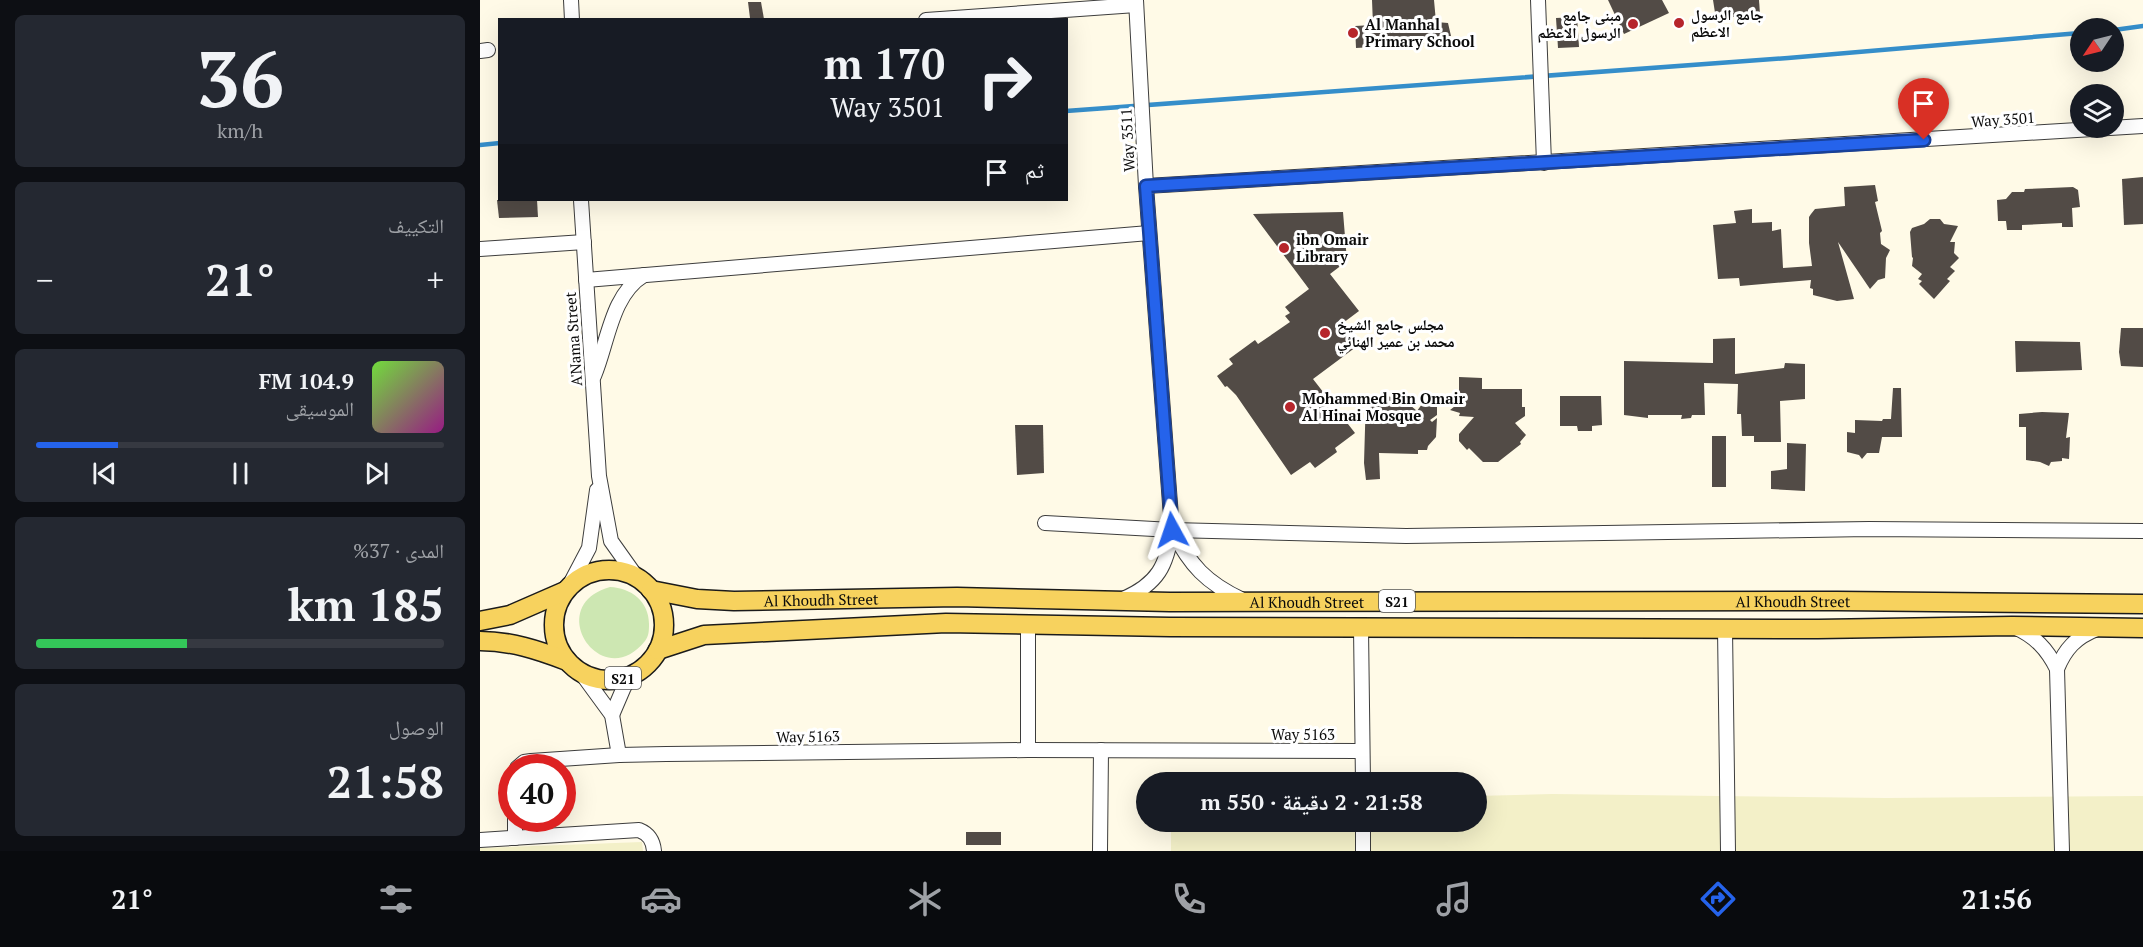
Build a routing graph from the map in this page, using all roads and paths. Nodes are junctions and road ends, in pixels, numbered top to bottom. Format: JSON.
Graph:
{"nodes":[{"id":1,"x":571,"y":0,"type":"edge"},
{"id":2,"x":1538,"y":0,"type":"edge"},
{"id":3,"x":1136,"y":3,"type":"edge"},
{"id":4,"x":1043,"y":6,"type":"edge"},
{"id":5,"x":572,"y":18,"type":"edge"},
{"id":6,"x":943,"y":18,"type":"edge"},
{"id":7,"x":2143,"y":126,"type":"edge"},
{"id":8,"x":1544,"y":163,"type":"junction"},
{"id":9,"x":1146,"y":186,"type":"junction"},
{"id":10,"x":581,"y":201,"type":"edge"},
{"id":11,"x":1149,"y":234,"type":"junction"},
{"id":12,"x":584,"y":242,"type":"junction"},
{"id":13,"x":480,"y":249,"type":"edge"},
{"id":14,"x":646,"y":275,"type":"junction"},
{"id":15,"x":586,"y":280,"type":"junction"},
{"id":16,"x":592,"y":381,"type":"junction"},
{"id":17,"x":599,"y":476,"type":"junction"},
{"id":18,"x":1045,"y":523,"type":"dead end"},
{"id":19,"x":1172,"y":530,"type":"junction"},
{"id":20,"x":2143,"y":531,"type":"edge"},
{"id":21,"x":644,"y":584,"type":"junction"},
{"id":22,"x":567,"y":589,"type":"junction"},
{"id":23,"x":1246,"y":601,"type":"junction"},
{"id":24,"x":1116,"y":602,"type":"junction"},
{"id":25,"x":2143,"y":604,"type":"edge"},
{"id":26,"x":480,"y":621,"type":"edge"},
{"id":27,"x":1029,"y":624,"type":"junction"},
{"id":28,"x":2012,"y":626,"type":"junction"},
{"id":29,"x":1361,"y":628,"type":"junction"},
{"id":30,"x":2099,"y":628,"type":"junction"},
{"id":31,"x":2143,"y":628,"type":"edge"},
{"id":32,"x":1725,"y":629,"type":"junction"},
{"id":33,"x":480,"y":641,"type":"edge"},
{"id":34,"x":658,"y":650,"type":"junction"},
{"id":35,"x":567,"y":661,"type":"junction"},
{"id":36,"x":2057,"y":669,"type":"junction"},
{"id":37,"x":582,"y":674,"type":"junction"},
{"id":38,"x":633,"y":675,"type":"junction"},
{"id":39,"x":612,"y":715,"type":"junction"},
{"id":40,"x":1028,"y":750,"type":"junction"},
{"id":41,"x":1101,"y":750,"type":"junction"},
{"id":42,"x":1361,"y":751,"type":"junction"},
{"id":43,"x":620,"y":755,"type":"junction"},
{"id":44,"x":576,"y":758,"type":"edge"},
{"id":45,"x":1362,"y":772,"type":"edge"},
{"id":46,"x":1363,"y":832,"type":"edge"},
{"id":47,"x":480,"y":840,"type":"edge"},
{"id":48,"x":511,"y":843,"type":"edge"},
{"id":49,"x":654,"y":851,"type":"edge"},
{"id":50,"x":1100,"y":851,"type":"edge"},
{"id":51,"x":1363,"y":851,"type":"edge"},
{"id":52,"x":1728,"y":851,"type":"edge"},
{"id":53,"x":2062,"y":851,"type":"edge"}],
"edges":[{"from":1,"to":5,"type":"street"},
{"from":2,"to":8,"type":"street"},
{"from":3,"to":4,"type":"street"},
{"from":3,"to":9,"type":"street","name":"Way 3511"},
{"from":4,"to":6,"type":"street"},
{"from":7,"to":8,"type":"street","name":"Way 3501"},
{"from":8,"to":9,"type":"street","name":"Way 3501"},
{"from":9,"to":11,"type":"street","name":"Way 3511"},
{"from":10,"to":12,"type":"street","name":"A'Nama Street"},
{"from":11,"to":14,"type":"street"},
{"from":11,"to":19,"type":"street","name":"Way 3511"},
{"from":12,"to":13,"type":"street"},
{"from":12,"to":15,"type":"street","name":"A'Nama Street"},
{"from":14,"to":15,"type":"street"},
{"from":14,"to":16,"type":"street"},
{"from":15,"to":16,"type":"street","name":"A'Nama Street"},
{"from":16,"to":17,"type":"street","name":"A'Nama Street"},
{"from":17,"to":21,"type":"street"},
{"from":17,"to":22,"type":"street"},
{"from":18,"to":19,"type":"street"},
{"from":19,"to":20,"type":"street"},
{"from":19,"to":23,"type":"street"},
{"from":19,"to":24,"type":"street"},
{"from":21,"to":22,"type":"main road","number":"S21"},
{"from":21,"to":24,"type":"main road","name":"Al Khoudh Street","number":"S21"},
{"from":21,"to":34,"type":"main road"},
{"from":22,"to":26,"type":"main road","number":"S21"},
{"from":22,"to":35,"type":"main road","number":"S21"},
{"from":23,"to":24,"type":"main road","name":"Al Khoudh Street","number":"S21"},
{"from":23,"to":25,"type":"main road","name":"Al Khoudh Street","number":"S21"},
{"from":27,"to":29,"type":"main road","name":"Al Khoudh Street","number":"S21"},
{"from":27,"to":34,"type":"main road","name":"Al Khoudh Street","number":"S21"},
{"from":27,"to":40,"type":"street"},
{"from":28,"to":30,"type":"main road","name":"Al Khoudh Street","number":"S21"},
{"from":28,"to":32,"type":"main road","name":"Al Khoudh Street","number":"S21"},
{"from":28,"to":36,"type":"street"},
{"from":29,"to":32,"type":"main road","name":"Al Khoudh Street","number":"S21"},
{"from":29,"to":42,"type":"street"},
{"from":30,"to":31,"type":"main road","name":"Al Khoudh Street","number":"S21"},
{"from":30,"to":36,"type":"street"},
{"from":32,"to":52,"type":"street"},
{"from":33,"to":35,"type":"main road","number":"S21"},
{"from":34,"to":38,"type":"main road","number":"S21"},
{"from":35,"to":37,"type":"main road","number":"S21"},
{"from":36,"to":53,"type":"street"},
{"from":37,"to":38,"type":"main road","number":"S21"},
{"from":37,"to":39,"type":"street"},
{"from":38,"to":39,"type":"street"},
{"from":39,"to":43,"type":"street"},
{"from":40,"to":41,"type":"street","name":"Way 5163"},
{"from":40,"to":43,"type":"street","name":"Way 5163"},
{"from":41,"to":42,"type":"street","name":"Way 5163"},
{"from":41,"to":50,"type":"street"},
{"from":42,"to":45,"type":"street"},
{"from":43,"to":44,"type":"street","name":"Way 5163"},
{"from":46,"to":51,"type":"street"},
{"from":47,"to":48,"type":"street"},
{"from":48,"to":49,"type":"street"}]}
